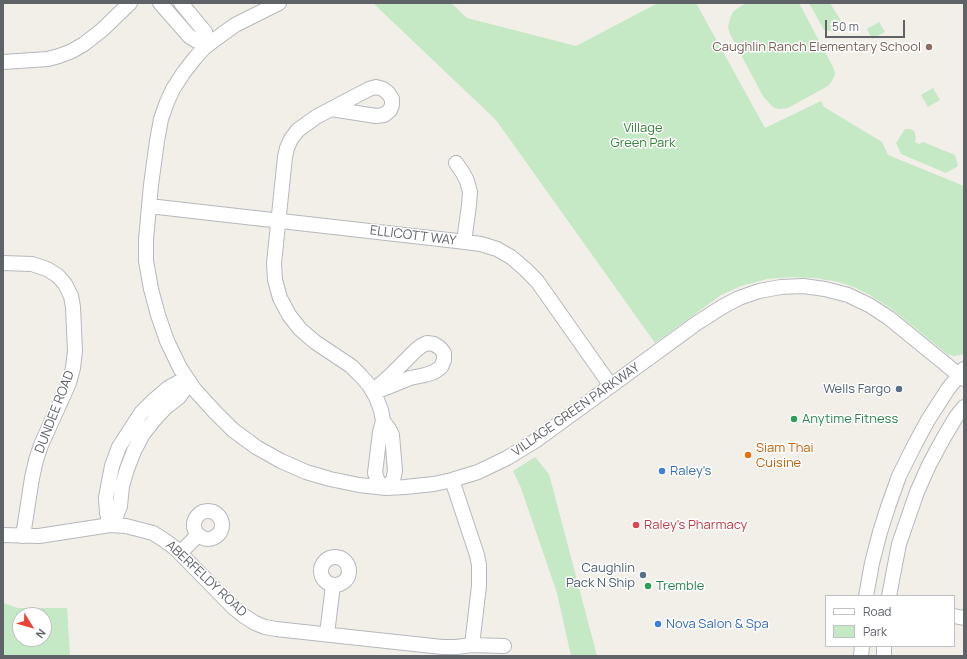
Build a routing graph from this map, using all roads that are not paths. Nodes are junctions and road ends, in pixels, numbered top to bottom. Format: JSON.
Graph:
{"nodes":[{"id":1,"x":130,"y":3,"type":"edge"},
{"id":2,"x":160,"y":3,"type":"edge"},
{"id":3,"x":181,"y":3,"type":"edge"},
{"id":4,"x":279,"y":3,"type":"edge"},
{"id":5,"x":208,"y":45,"type":"junction"},
{"id":6,"x":3,"y":62,"type":"edge"},
{"id":7,"x":331,"y":109,"type":"dead end"},
{"id":8,"x":456,"y":163,"type":"dead end"},
{"id":9,"x":150,"y":206,"type":"junction"},
{"id":10,"x":279,"y":221,"type":"junction"},
{"id":11,"x":464,"y":242,"type":"junction"},
{"id":12,"x":3,"y":263,"type":"edge"},
{"id":13,"x":962,"y":374,"type":"edge"},
{"id":14,"x":189,"y":381,"type":"junction"},
{"id":15,"x":611,"y":386,"type":"junction"},
{"id":16,"x":372,"y":391,"type":"junction"},
{"id":17,"x":964,"y":407,"type":"edge"},
{"id":18,"x":452,"y":480,"type":"junction"},
{"id":19,"x":386,"y":488,"type":"junction"},
{"id":20,"x":110,"y":525,"type":"junction"},
{"id":21,"x":3,"y":535,"type":"edge"},
{"id":22,"x":198,"y":535,"type":"dead end"},
{"id":23,"x":23,"y":536,"type":"junction"},
{"id":24,"x":180,"y":553,"type":"junction"},
{"id":25,"x":333,"y":585,"type":"dead end"},
{"id":26,"x":866,"y":595,"type":"edge"},
{"id":27,"x":889,"y":595,"type":"edge"},
{"id":28,"x":327,"y":634,"type":"junction"},
{"id":29,"x":472,"y":645,"type":"junction"},
{"id":30,"x":504,"y":646,"type":"dead end"}],
"edges":[{"from":1,"to":6,"type":"street"},
{"from":2,"to":5,"type":"street"},
{"from":3,"to":5,"type":"street"},
{"from":4,"to":5,"type":"street","name":"VILLAGE GREEN PARKWAY"},
{"from":5,"to":9,"type":"street","name":"VILLAGE GREEN PARKWAY"},
{"from":7,"to":10,"type":"street"},
{"from":8,"to":11,"type":"street"},
{"from":9,"to":10,"type":"street","name":"ELLICOTT WAY"},
{"from":9,"to":14,"type":"street","name":"VILLAGE GREEN PARKWAY"},
{"from":10,"to":11,"type":"street","name":"ELLICOTT WAY"},
{"from":10,"to":16,"type":"street"},
{"from":11,"to":15,"type":"street","name":"ELLICOTT WAY"},
{"from":12,"to":23,"type":"street","name":"DUNDEE ROAD"},
{"from":13,"to":15,"type":"street","name":"VILLAGE GREEN PARKWAY"},
{"from":13,"to":26,"type":"street"},
{"from":14,"to":19,"type":"street","name":"VILLAGE GREEN PARKWAY"},
{"from":14,"to":20,"type":"street"},
{"from":15,"to":18,"type":"street","name":"VILLAGE GREEN PARKWAY"},
{"from":16,"to":16,"type":"street"},
{"from":16,"to":19,"type":"street"},
{"from":17,"to":27,"type":"street"},
{"from":18,"to":19,"type":"street","name":"VILLAGE GREEN PARKWAY"},
{"from":18,"to":29,"type":"street"},
{"from":20,"to":23,"type":"street","name":"ABERFELDY ROAD"},
{"from":20,"to":24,"type":"street","name":"ABERFELDY ROAD"},
{"from":21,"to":23,"type":"street","name":"ABERFELDY ROAD"},
{"from":22,"to":24,"type":"street"},
{"from":24,"to":28,"type":"street","name":"ABERFELDY ROAD"},
{"from":25,"to":28,"type":"street"},
{"from":28,"to":29,"type":"street","name":"ABERFELDY ROAD"},
{"from":29,"to":30,"type":"street","name":"ABERFELDY ROAD"}]}
